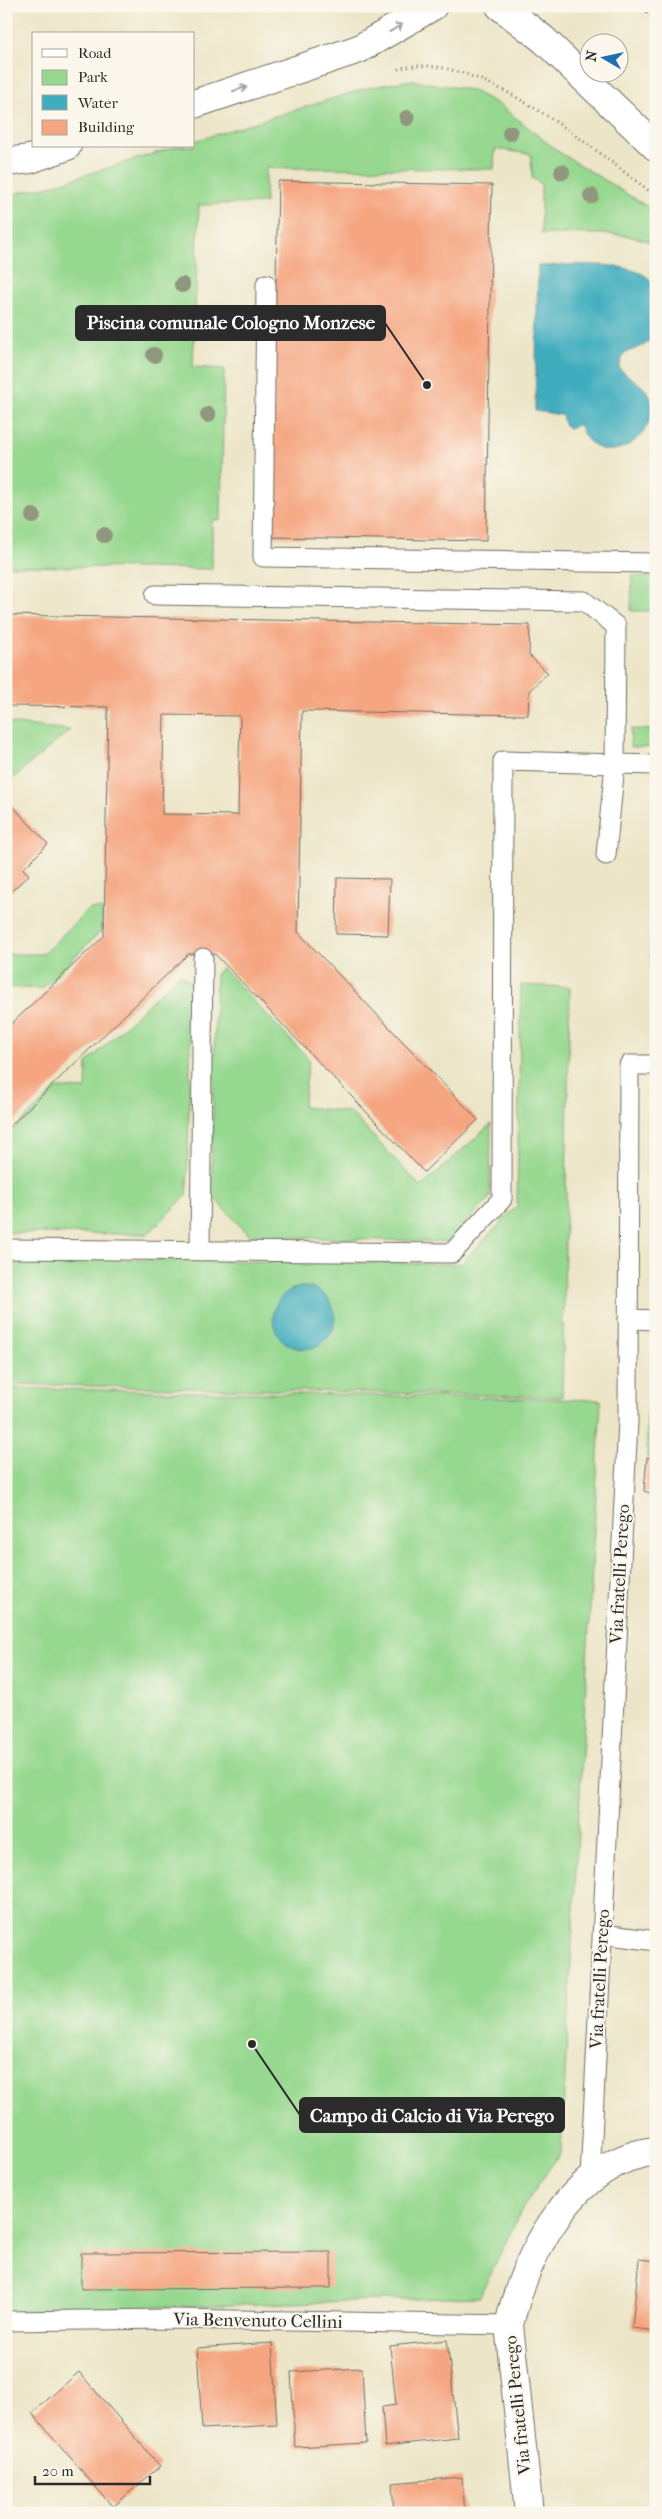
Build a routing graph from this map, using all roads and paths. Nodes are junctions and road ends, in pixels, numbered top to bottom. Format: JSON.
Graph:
{"nodes":[{"id":1,"x":433,"y":6,"type":"edge"},
{"id":2,"x":500,"y":6,"type":"edge"},
{"id":3,"x":522,"y":6,"type":"edge"},
{"id":4,"x":543,"y":39,"type":"junction"},
{"id":5,"x":398,"y":69,"type":"dead end"},
{"id":6,"x":195,"y":104,"type":"edge"},
{"id":7,"x":656,"y":146,"type":"edge"},
{"id":8,"x":61,"y":148,"type":"edge"},
{"id":9,"x":6,"y":162,"type":"edge"},
{"id":10,"x":656,"y":196,"type":"edge"},
{"id":11,"x":266,"y":284,"type":"dead end"},
{"id":12,"x":656,"y":563,"type":"edge"},
{"id":13,"x":154,"y":595,"type":"dead end"},
{"id":14,"x":615,"y":764,"type":"junction"},
{"id":15,"x":656,"y":765,"type":"edge"},
{"id":16,"x":606,"y":855,"type":"dead end"},
{"id":17,"x":203,"y":958,"type":"dead end"},
{"id":18,"x":656,"y":1065,"type":"edge"},
{"id":19,"x":6,"y":1249,"type":"edge"},
{"id":20,"x":200,"y":1251,"type":"junction"},
{"id":21,"x":628,"y":1319,"type":"junction"},
{"id":22,"x":656,"y":1320,"type":"edge"},
{"id":23,"x":603,"y":1934,"type":"junction"},
{"id":24,"x":656,"y":1941,"type":"edge"},
{"id":25,"x":656,"y":2151,"type":"edge"},
{"id":26,"x":590,"y":2178,"type":"junction"},
{"id":27,"x":6,"y":2321,"type":"edge"},
{"id":28,"x":509,"y":2325,"type":"junction"},
{"id":29,"x":529,"y":2513,"type":"edge"}],
"edges":[{"from":6,"to":1,"type":"street","one_way":true},
{"from":2,"to":4,"type":"street"},
{"from":3,"to":4,"type":"street"},
{"from":4,"to":7,"type":"street"},
{"from":5,"to":10,"type":"path"},
{"from":8,"to":9,"type":"street"},
{"from":11,"to":12,"type":"lane"},
{"from":13,"to":14,"type":"lane"},
{"from":14,"to":15,"type":"lane"},
{"from":14,"to":16,"type":"lane"},
{"from":14,"to":20,"type":"lane"},
{"from":17,"to":20,"type":"lane"},
{"from":18,"to":21,"type":"lane","name":"Via fratelli Perego"},
{"from":19,"to":20,"type":"lane"},
{"from":21,"to":22,"type":"lane"},
{"from":21,"to":23,"type":"lane","name":"Via fratelli Perego"},
{"from":23,"to":24,"type":"lane"},
{"from":23,"to":26,"type":"lane","name":"Via fratelli Perego"},
{"from":25,"to":26,"type":"street"},
{"from":26,"to":28,"type":"street","name":"Via fratelli Perego"},
{"from":27,"to":28,"type":"lane","name":"Via Benvenuto Cellini"},
{"from":28,"to":29,"type":"street","name":"Via fratelli Perego"}]}
